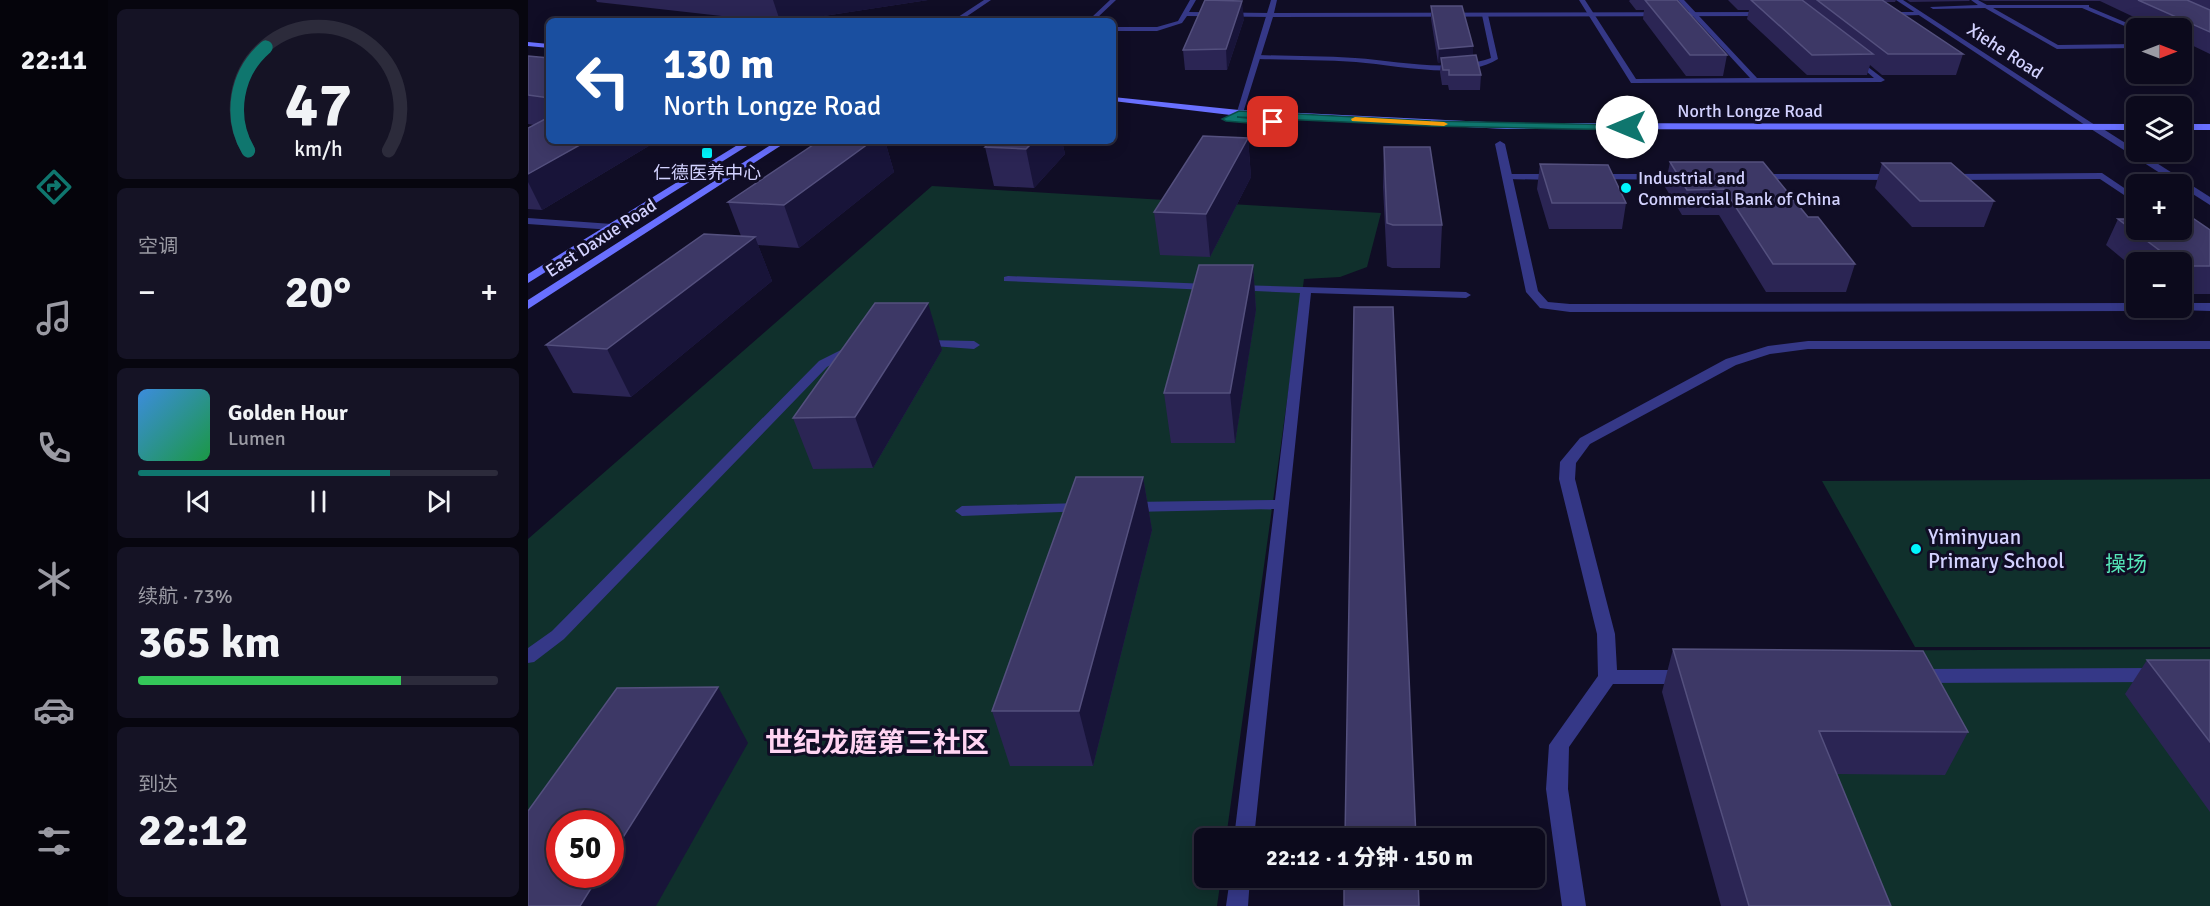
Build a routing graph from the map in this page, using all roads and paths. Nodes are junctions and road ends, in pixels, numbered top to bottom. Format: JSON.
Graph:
{"nodes":[{"id":1,"x":988,"y":0,"type":"edge"},
{"id":2,"x":1113,"y":0,"type":"edge"},
{"id":3,"x":1193,"y":0,"type":"edge"},
{"id":4,"x":1274,"y":0,"type":"edge"},
{"id":5,"x":1582,"y":0,"type":"edge"},
{"id":6,"x":1681,"y":0,"type":"edge"},
{"id":7,"x":1899,"y":0,"type":"edge"},
{"id":8,"x":1974,"y":0,"type":"edge"},
{"id":9,"x":2064,"y":0,"type":"edge"},
{"id":10,"x":2087,"y":6,"type":"junction"},
{"id":11,"x":1933,"y":7,"type":"dead end"},
{"id":12,"x":1986,"y":7,"type":"junction"},
{"id":13,"x":1186,"y":14,"type":"junction"},
{"id":14,"x":1694,"y":14,"type":"junction"},
{"id":15,"x":1776,"y":14,"type":"edge"},
{"id":16,"x":1876,"y":14,"type":"edge"},
{"id":17,"x":1920,"y":14,"type":"junction"},
{"id":18,"x":1270,"y":15,"type":"junction"},
{"id":19,"x":1485,"y":15,"type":"junction"},
{"id":20,"x":1591,"y":15,"type":"junction"},
{"id":21,"x":960,"y":18,"type":"edge"},
{"id":22,"x":1094,"y":18,"type":"edge"},
{"id":23,"x":2126,"y":25,"type":"edge"},
{"id":24,"x":1116,"y":28,"type":"edge"},
{"id":25,"x":538,"y":36,"type":"dead end"},
{"id":26,"x":546,"y":37,"type":"edge"},
{"id":27,"x":528,"y":44,"type":"edge"},
{"id":28,"x":546,"y":46,"type":"edge"},
{"id":29,"x":2126,"y":46,"type":"edge"},
{"id":30,"x":1845,"y":51,"type":"edge"},
{"id":31,"x":1258,"y":57,"type":"junction"},
{"id":32,"x":1755,"y":81,"type":"junction"},
{"id":33,"x":1116,"y":99,"type":"edge"},
{"id":34,"x":1116,"y":108,"type":"edge"},
{"id":35,"x":1239,"y":113,"type":"junction"},
{"id":36,"x":1226,"y":119,"type":"junction"},
{"id":37,"x":2094,"y":127,"type":"junction"},
{"id":38,"x":2126,"y":127,"type":"edge"},
{"id":39,"x":2192,"y":127,"type":"edge"},
{"id":40,"x":2210,"y":127,"type":"edge"},
{"id":41,"x":1601,"y":137,"type":"dead end"},
{"id":42,"x":2004,"y":137,"type":"dead end"},
{"id":43,"x":2109,"y":137,"type":"junction"},
{"id":44,"x":2126,"y":137,"type":"edge"},
{"id":45,"x":2192,"y":137,"type":"edge"},
{"id":46,"x":2210,"y":137,"type":"edge"},
{"id":47,"x":745,"y":144,"type":"edge"},
{"id":48,"x":778,"y":144,"type":"edge"},
{"id":49,"x":1500,"y":144,"type":"dead end"},
{"id":50,"x":1508,"y":177,"type":"junction"},
{"id":51,"x":1567,"y":177,"type":"edge"},
{"id":52,"x":1591,"y":177,"type":"edge"},
{"id":53,"x":1698,"y":177,"type":"edge"},
{"id":54,"x":1745,"y":177,"type":"edge"},
{"id":55,"x":1900,"y":177,"type":"edge"},
{"id":56,"x":1936,"y":177,"type":"edge"},
{"id":57,"x":2126,"y":193,"type":"edge"},
{"id":58,"x":2210,"y":202,"type":"edge"},
{"id":59,"x":528,"y":221,"type":"edge"},
{"id":60,"x":612,"y":227,"type":"junction"},
{"id":61,"x":528,"y":279,"type":"edge"},
{"id":62,"x":1008,"y":279,"type":"dead end"},
{"id":63,"x":1306,"y":290,"type":"junction"},
{"id":64,"x":1466,"y":295,"type":"dead end"},
{"id":65,"x":528,"y":305,"type":"edge"},
{"id":66,"x":2126,"y":307,"type":"edge"},
{"id":67,"x":2192,"y":307,"type":"edge"},
{"id":68,"x":2210,"y":307,"type":"edge"},
{"id":69,"x":910,"y":342,"type":"edge"},
{"id":70,"x":866,"y":345,"type":"edge"},
{"id":71,"x":974,"y":345,"type":"dead end"},
{"id":72,"x":2210,"y":345,"type":"edge"},
{"id":73,"x":1282,"y":504,"type":"junction"},
{"id":74,"x":1093,"y":508,"type":"edge"},
{"id":75,"x":1116,"y":508,"type":"edge"},
{"id":76,"x":962,"y":511,"type":"dead end"},
{"id":77,"x":528,"y":657,"type":"edge"},
{"id":78,"x":2175,"y":675,"type":"edge"},
{"id":79,"x":1903,"y":676,"type":"edge"},
{"id":80,"x":1608,"y":677,"type":"junction"},
{"id":81,"x":1702,"y":677,"type":"edge"},
{"id":82,"x":1245,"y":828,"type":"edge"},
{"id":83,"x":1239,"y":888,"type":"edge"},
{"id":84,"x":1237,"y":906,"type":"edge"},
{"id":85,"x":1574,"y":906,"type":"edge"}],
"edges":[{"from":1,"to":21,"type":"street"},
{"from":2,"to":22,"type":"lane"},
{"from":3,"to":13,"type":"lane"},
{"from":4,"to":18,"type":"street"},
{"from":5,"to":20,"type":"lane"},
{"from":6,"to":14,"type":"lane"},
{"from":7,"to":17,"type":"street","name":"Xiehe Road"},
{"from":8,"to":12,"type":"lane"},
{"from":9,"to":10,"type":"lane"},
{"from":10,"to":12,"type":"lane"},
{"from":10,"to":23,"type":"lane"},
{"from":11,"to":12,"type":"lane"},
{"from":12,"to":29,"type":"lane"},
{"from":13,"to":18,"type":"lane"},
{"from":13,"to":24,"type":"lane"},
{"from":14,"to":15,"type":"street"},
{"from":14,"to":20,"type":"street"},
{"from":14,"to":32,"type":"lane"},
{"from":16,"to":17,"type":"street"},
{"from":17,"to":37,"type":"street","name":"Xiehe Road"},
{"from":18,"to":19,"type":"street"},
{"from":18,"to":31,"type":"street"},
{"from":19,"to":20,"type":"street"},
{"from":19,"to":31,"type":"lane"},
{"from":20,"to":32,"type":"lane"},
{"from":25,"to":26,"type":"main road"},
{"from":27,"to":28,"type":"main road"},
{"from":30,"to":32,"type":"lane"},
{"from":31,"to":35,"type":"street"},
{"from":33,"to":35,"type":"main road","name":"North Longze Road"},
{"from":34,"to":36,"type":"main road"},
{"from":35,"to":36,"type":"main road"},
{"from":35,"to":37,"type":"main road","name":"North Longze Road"},
{"from":36,"to":41,"type":"main road"},
{"from":37,"to":38,"type":"main road","name":"North Longze Road"},
{"from":37,"to":43,"type":"street","name":"Xiehe Road"},
{"from":39,"to":40,"type":"main road"},
{"from":42,"to":43,"type":"main road"},
{"from":43,"to":44,"type":"main road"},
{"from":43,"to":58,"type":"street","name":"Xiehe Road"},
{"from":45,"to":46,"type":"main road"},
{"from":47,"to":60,"type":"main road","name":"East Daxue Road"},
{"from":48,"to":65,"type":"main road","name":"East Daxue Road"},
{"from":49,"to":50,"type":"street"},
{"from":50,"to":51,"type":"lane"},
{"from":50,"to":66,"type":"street"},
{"from":52,"to":53,"type":"lane"},
{"from":54,"to":55,"type":"lane"},
{"from":56,"to":57,"type":"lane"},
{"from":59,"to":60,"type":"street"},
{"from":60,"to":61,"type":"main road","name":"East Daxue Road"},
{"from":62,"to":63,"type":"lane"},
{"from":63,"to":64,"type":"lane"},
{"from":63,"to":73,"type":"lane"},
{"from":67,"to":68,"type":"street"},
{"from":69,"to":71,"type":"lane"},
{"from":70,"to":77,"type":"lane"},
{"from":72,"to":80,"type":"street"},
{"from":73,"to":75,"type":"lane"},
{"from":73,"to":82,"type":"lane"},
{"from":74,"to":76,"type":"lane"},
{"from":78,"to":79,"type":"street"},
{"from":80,"to":81,"type":"street"},
{"from":80,"to":85,"type":"street"},
{"from":83,"to":84,"type":"lane"}]}
